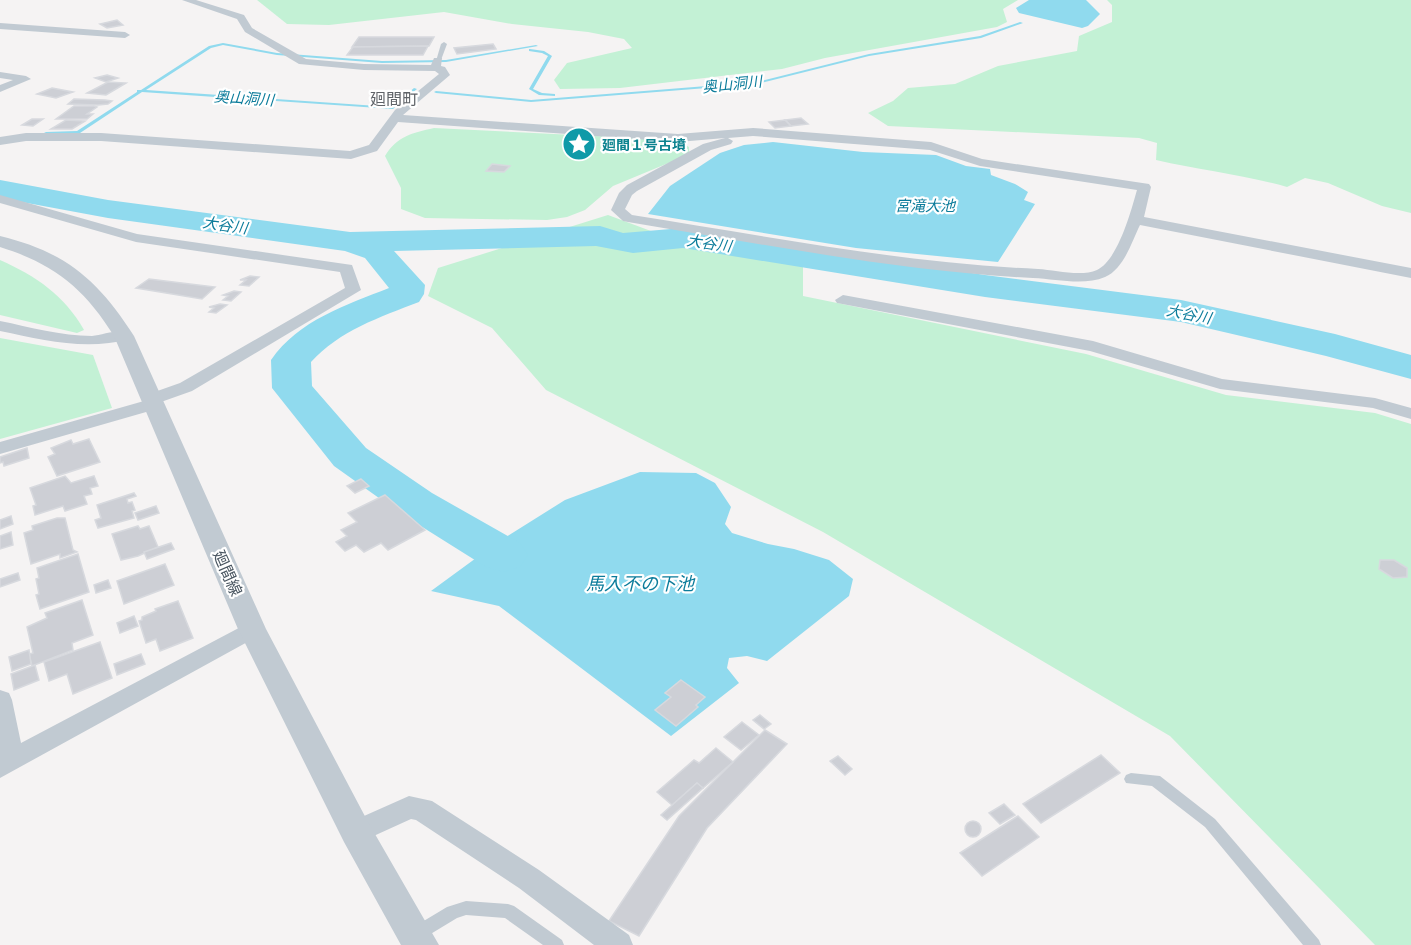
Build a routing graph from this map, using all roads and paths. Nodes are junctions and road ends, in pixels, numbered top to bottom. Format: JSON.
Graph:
{"nodes":[{"id":1,"x":187,"y":0,"type":"edge"},
{"id":2,"x":1,"y":26,"type":"edge"},
{"id":3,"x":124,"y":35,"type":"dead end"},
{"id":4,"x":444,"y":44,"type":"dead end"},
{"id":5,"x":437,"y":63,"type":"junction"},
{"id":6,"x":0,"y":75,"type":"edge"},
{"id":7,"x":0,"y":89,"type":"edge"},
{"id":8,"x":394,"y":118,"type":"junction"},
{"id":9,"x":804,"y":136,"type":"junction"},
{"id":10,"x":0,"y":141,"type":"edge"},
{"id":11,"x":0,"y":199,"type":"edge"},
{"id":12,"x":1136,"y":220,"type":"junction"},
{"id":13,"x":0,"y":241,"type":"edge"},
{"id":14,"x":1411,"y":273,"type":"edge"},
{"id":15,"x":843,"y":300,"type":"dead end"},
{"id":16,"x":0,"y":326,"type":"edge"},
{"id":17,"x":124,"y":336,"type":"junction"},
{"id":18,"x":153,"y":401,"type":"junction"},
{"id":19,"x":1411,"y":414,"type":"edge"},
{"id":20,"x":0,"y":448,"type":"edge"},
{"id":21,"x":252,"y":628,"type":"junction"},
{"id":22,"x":0,"y":700,"type":"edge"},
{"id":23,"x":6,"y":764,"type":"edge"},
{"id":24,"x":1131,"y":779,"type":"dead end"},
{"id":25,"x":356,"y":832,"type":"junction"},
{"id":26,"x":418,"y":940,"type":"edge"},
{"id":27,"x":556,"y":945,"type":"edge"},
{"id":28,"x":618,"y":945,"type":"edge"},
{"id":29,"x":1313,"y":945,"type":"edge"}],
"edges":[{"from":1,"to":5,"type":"street"},
{"from":2,"to":3,"type":"street"},
{"from":4,"to":5,"type":"lane"},
{"from":5,"to":8,"type":"street"},
{"from":6,"to":7,"type":"street"},
{"from":8,"to":9,"type":"street"},
{"from":8,"to":10,"type":"street"},
{"from":9,"to":12,"type":"street"},
{"from":9,"to":12,"type":"street"},
{"from":11,"to":18,"type":"street"},
{"from":12,"to":14,"type":"street"},
{"from":13,"to":17,"type":"street","name":"廻間線"},
{"from":15,"to":19,"type":"street"},
{"from":16,"to":17,"type":"street"},
{"from":17,"to":18,"type":"street","name":"廻間線"},
{"from":18,"to":20,"type":"street"},
{"from":18,"to":21,"type":"street","name":"廻間線"},
{"from":21,"to":23,"type":"street"},
{"from":21,"to":25,"type":"street","name":"廻間線"},
{"from":22,"to":23,"type":"street"},
{"from":24,"to":29,"type":"lane"},
{"from":25,"to":26,"type":"street","name":"廻間線"},
{"from":25,"to":28,"type":"street"},
{"from":26,"to":27,"type":"lane"}]}
